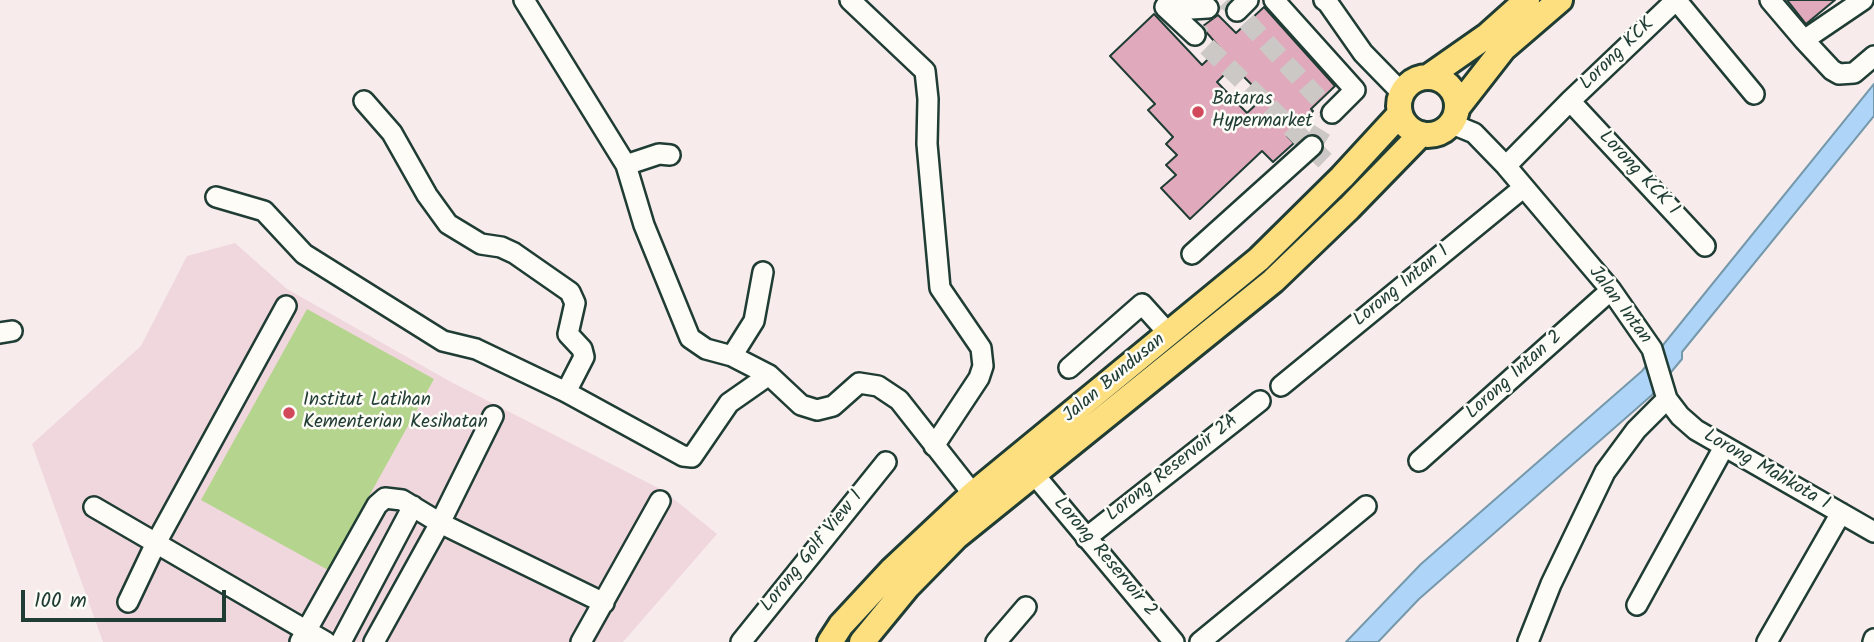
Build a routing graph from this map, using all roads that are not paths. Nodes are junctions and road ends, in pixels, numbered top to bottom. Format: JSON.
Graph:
{"nodes":[{"id":1,"x":524,"y":0,"type":"edge"},
{"id":2,"x":850,"y":0,"type":"edge"},
{"id":3,"x":1170,"y":0,"type":"edge"},
{"id":4,"x":1181,"y":0,"type":"edge"},
{"id":5,"x":1274,"y":0,"type":"edge"},
{"id":6,"x":1324,"y":0,"type":"edge"},
{"id":7,"x":1527,"y":0,"type":"edge"},
{"id":8,"x":1560,"y":0,"type":"edge"},
{"id":9,"x":1770,"y":0,"type":"edge"},
{"id":10,"x":1863,"y":0,"type":"edge"},
{"id":11,"x":1209,"y":8,"type":"dead end"},
{"id":12,"x":1874,"y":13,"type":"edge"},
{"id":13,"x":1195,"y":35,"type":"dead end"},
{"id":14,"x":1804,"y":40,"type":"junction"},
{"id":15,"x":1874,"y":56,"type":"edge"},
{"id":16,"x":1428,"y":77,"type":"junction"},
{"id":17,"x":1754,"y":94,"type":"dead end"},
{"id":18,"x":364,"y":101,"type":"dead end"},
{"id":19,"x":1570,"y":101,"type":"junction"},
{"id":20,"x":1401,"y":104,"type":"junction"},
{"id":21,"x":1332,"y":113,"type":"dead end"},
{"id":22,"x":1455,"y":116,"type":"junction"},
{"id":23,"x":1421,"y":134,"type":"junction"},
{"id":24,"x":1311,"y":146,"type":"tunnel mouth"},
{"id":25,"x":670,"y":155,"type":"dead end"},
{"id":26,"x":626,"y":165,"type":"junction"},
{"id":27,"x":1506,"y":166,"type":"junction"},
{"id":28,"x":1523,"y":188,"type":"junction"},
{"id":29,"x":216,"y":197,"type":"dead end"},
{"id":30,"x":1705,"y":246,"type":"dead end"},
{"id":31,"x":1192,"y":254,"type":"dead end"},
{"id":32,"x":763,"y":272,"type":"dead end"},
{"id":33,"x":1611,"y":290,"type":"junction"},
{"id":34,"x":286,"y":306,"type":"dead end"},
{"id":35,"x":1169,"y":334,"type":"junction"},
{"id":36,"x":732,"y":356,"type":"junction"},
{"id":37,"x":1069,"y":368,"type":"dead end"},
{"id":38,"x":769,"y":375,"type":"junction"},
{"id":39,"x":1281,"y":386,"type":"dead end"},
{"id":40,"x":566,"y":392,"type":"junction"},
{"id":41,"x":1666,"y":393,"type":"junction"},
{"id":42,"x":1260,"y":401,"type":"dead end"},
{"id":43,"x":493,"y":416,"type":"dead end"},
{"id":44,"x":934,"y":446,"type":"junction"},
{"id":45,"x":1724,"y":447,"type":"junction"},
{"id":46,"x":1419,"y":461,"type":"dead end"},
{"id":47,"x":886,"y":462,"type":"dead end"},
{"id":48,"x":1033,"y":473,"type":"junction"},
{"id":49,"x":973,"y":494,"type":"junction"},
{"id":50,"x":660,"y":501,"type":"dead end"},
{"id":51,"x":413,"y":506,"type":"junction"},
{"id":52,"x":1366,"y":506,"type":"dead end"},
{"id":53,"x":94,"y":507,"type":"dead end"},
{"id":54,"x":1841,"y":513,"type":"junction"},
{"id":55,"x":440,"y":523,"type":"junction"},
{"id":56,"x":1874,"y":532,"type":"edge"},
{"id":57,"x":1086,"y":538,"type":"junction"},
{"id":58,"x":156,"y":543,"type":"junction"},
{"id":59,"x":128,"y":603,"type":"dead end"},
{"id":60,"x":604,"y":604,"type":"junction"},
{"id":61,"x":1637,"y":605,"type":"dead end"},
{"id":62,"x":1026,"y":607,"type":"dead end"},
{"id":63,"x":303,"y":637,"type":"edge"},
{"id":64,"x":326,"y":642,"type":"edge"},
{"id":65,"x":341,"y":642,"type":"edge"},
{"id":66,"x":374,"y":642,"type":"edge"},
{"id":67,"x":581,"y":642,"type":"edge"},
{"id":68,"x":741,"y":642,"type":"edge"},
{"id":69,"x":830,"y":642,"type":"edge"},
{"id":70,"x":862,"y":642,"type":"edge"},
{"id":71,"x":996,"y":642,"type":"edge"},
{"id":72,"x":1174,"y":642,"type":"edge"},
{"id":73,"x":1200,"y":642,"type":"edge"},
{"id":74,"x":1528,"y":642,"type":"edge"},
{"id":75,"x":1767,"y":642,"type":"edge"}],
"edges":[{"from":1,"to":26,"type":"street"},
{"from":2,"to":44,"type":"street"},
{"from":3,"to":13,"type":"street"},
{"from":4,"to":11,"type":"street"},
{"from":5,"to":21,"type":"street"},
{"from":6,"to":20,"type":"street"},
{"from":7,"to":16,"type":"main road"},
{"from":8,"to":22,"type":"main road"},
{"from":9,"to":14,"type":"street"},
{"from":10,"to":12,"type":"street"},
{"from":10,"to":14,"type":"street"},
{"from":14,"to":15,"type":"street"},
{"from":16,"to":20,"type":"main road"},
{"from":16,"to":22,"type":"main road"},
{"from":17,"to":19,"type":"street","name":"Lorong KCK"},
{"from":18,"to":40,"type":"street"},
{"from":19,"to":27,"type":"street","name":"Lorong KCK"},
{"from":19,"to":30,"type":"street","name":"Lorong KCK 1"},
{"from":20,"to":23,"type":"main road"},
{"from":20,"to":35,"type":"main road","name":"Jalan Bundusan"},
{"from":22,"to":23,"type":"main road"},
{"from":22,"to":27,"type":"street","name":"Jalan Intan"},
{"from":23,"to":48,"type":"main road","name":"Jalan Bundusan"},
{"from":24,"to":31,"type":"street"},
{"from":25,"to":26,"type":"street"},
{"from":26,"to":36,"type":"street"},
{"from":27,"to":28,"type":"street","name":"Jalan Intan"},
{"from":28,"to":33,"type":"street","name":"Jalan Intan"},
{"from":28,"to":39,"type":"street","name":"Lorong Intan 1"},
{"from":29,"to":40,"type":"street"},
{"from":32,"to":36,"type":"street"},
{"from":33,"to":41,"type":"street","name":"Jalan Intan"},
{"from":33,"to":46,"type":"street","name":"Lorong Intan 2"},
{"from":34,"to":58,"type":"street"},
{"from":35,"to":37,"type":"street"},
{"from":35,"to":49,"type":"main road","name":"Jalan Bundusan"},
{"from":36,"to":38,"type":"street"},
{"from":38,"to":40,"type":"street"},
{"from":38,"to":44,"type":"street"},
{"from":41,"to":45,"type":"street","name":"Lorong Mahkota 1"},
{"from":41,"to":74,"type":"street"},
{"from":42,"to":57,"type":"street","name":"Lorong Reservoir 2A"},
{"from":43,"to":55,"type":"street"},
{"from":44,"to":49,"type":"street"},
{"from":45,"to":54,"type":"street","name":"Lorong Mahkota 1"},
{"from":45,"to":61,"type":"street"},
{"from":47,"to":68,"type":"street","name":"Lorong Golf View 1"},
{"from":48,"to":57,"type":"street","name":"Lorong Reservoir 2"},
{"from":48,"to":70,"type":"main road","name":"Jalan Bundusan"},
{"from":49,"to":69,"type":"main road","name":"Jalan Bundusan"},
{"from":50,"to":60,"type":"street"},
{"from":51,"to":55,"type":"street"},
{"from":51,"to":63,"type":"street"},
{"from":51,"to":65,"type":"street"},
{"from":52,"to":73,"type":"street"},
{"from":53,"to":58,"type":"street"},
{"from":54,"to":56,"type":"street","name":"Lorong Mahkota 1"},
{"from":54,"to":75,"type":"street"},
{"from":55,"to":60,"type":"street"},
{"from":55,"to":66,"type":"street"},
{"from":57,"to":72,"type":"street","name":"Lorong Reservoir 2"},
{"from":58,"to":59,"type":"street"},
{"from":58,"to":63,"type":"street"},
{"from":60,"to":67,"type":"street"},
{"from":62,"to":71,"type":"street"},
{"from":63,"to":64,"type":"street"}]}
